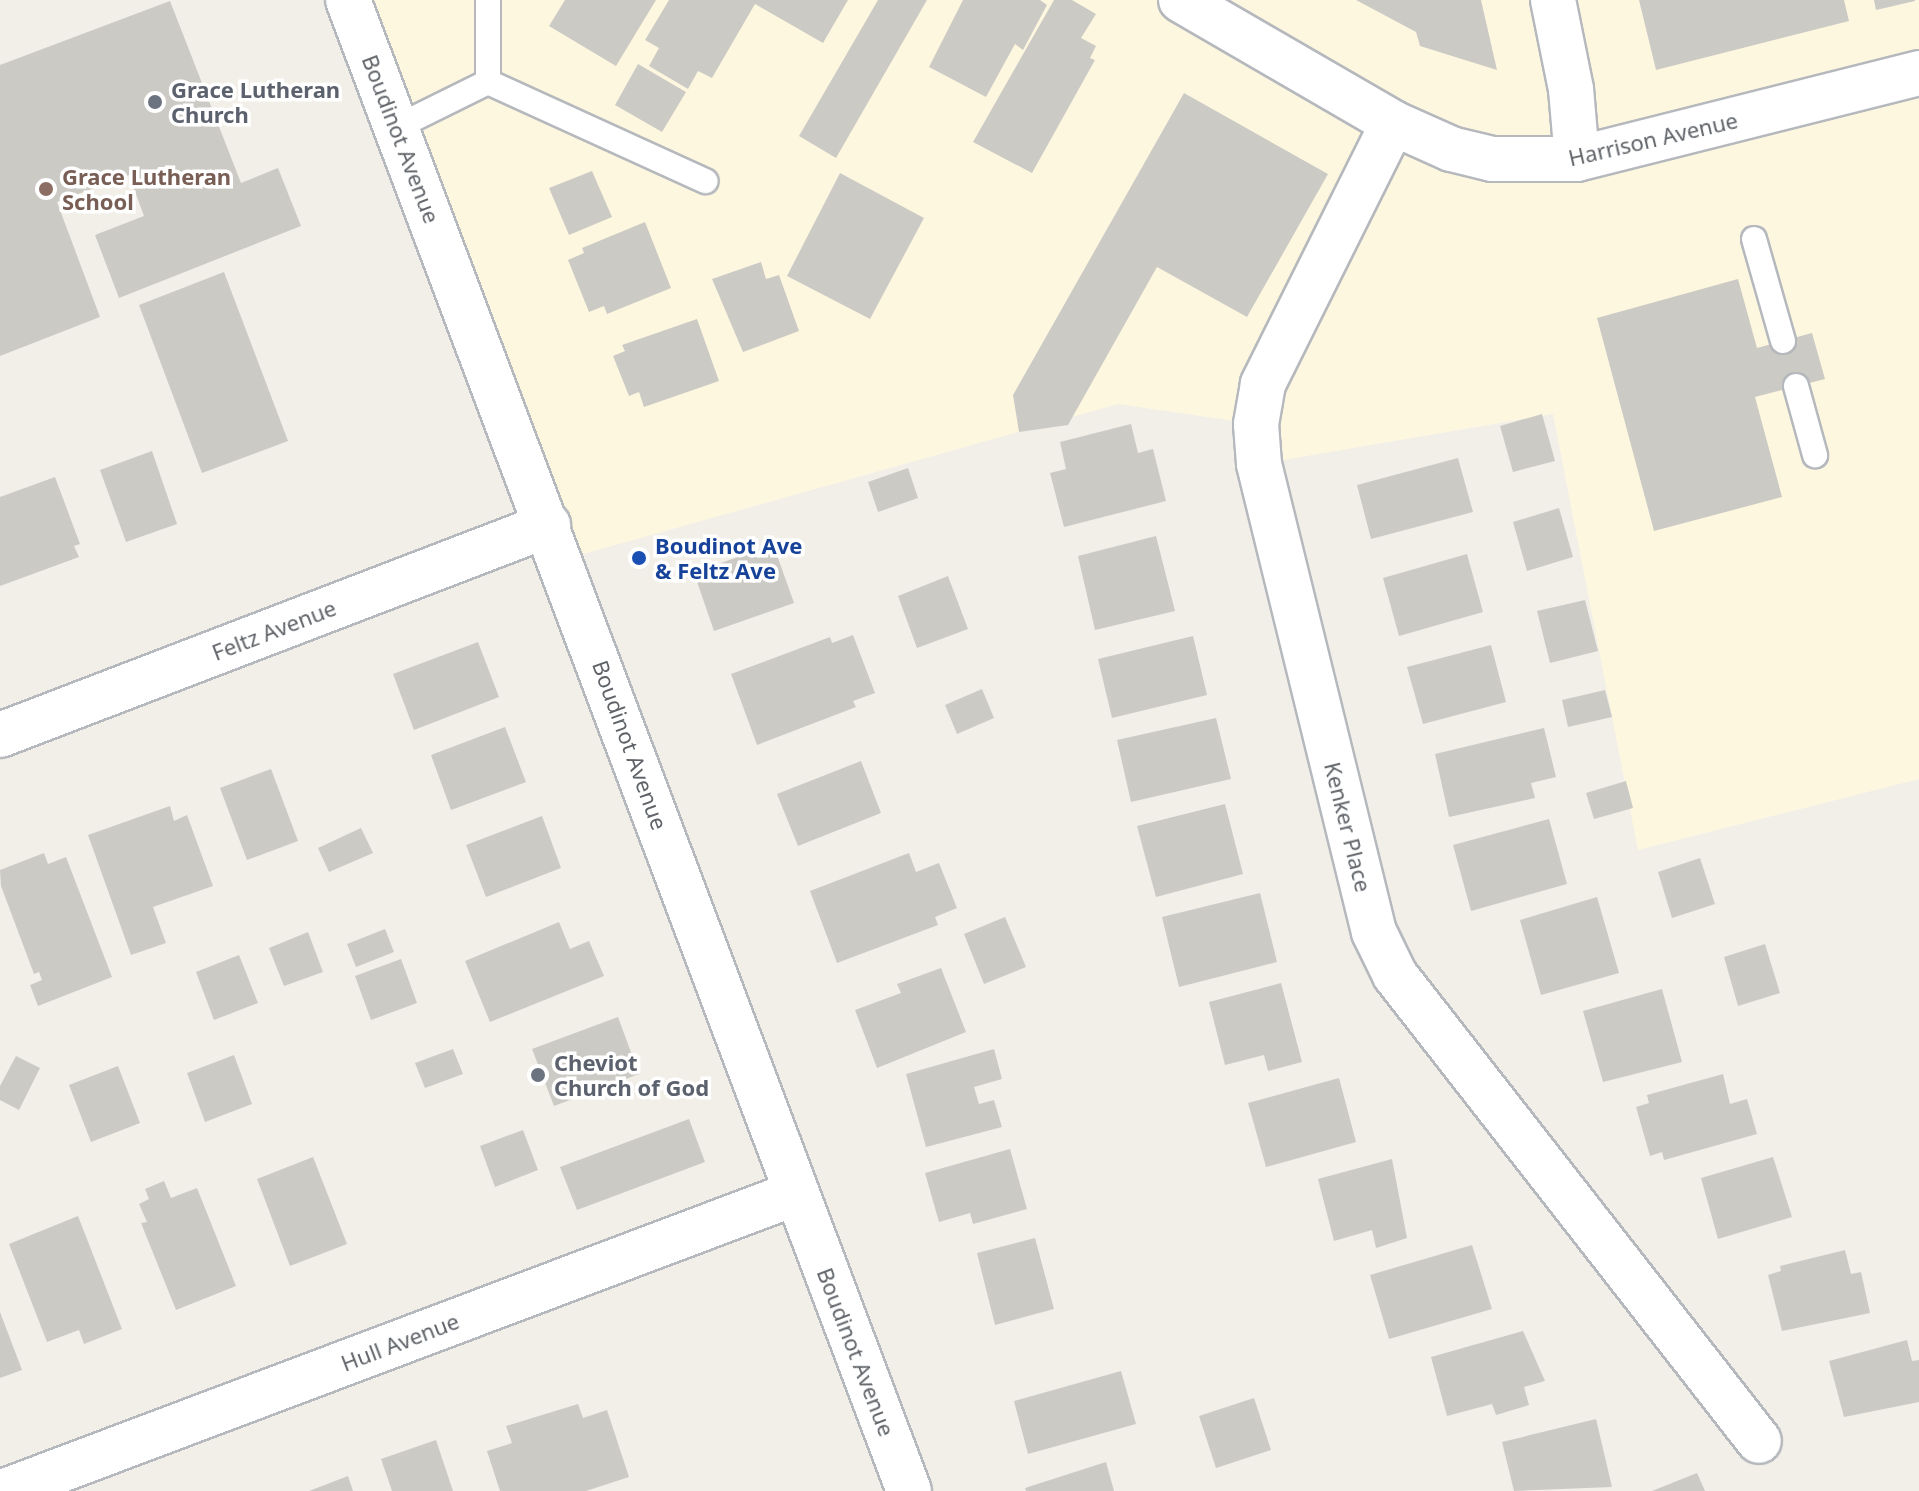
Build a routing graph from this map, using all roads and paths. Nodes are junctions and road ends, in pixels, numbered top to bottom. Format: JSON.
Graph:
{"nodes":[{"id":1,"x":348,"y":0,"type":"edge"},
{"id":2,"x":488,"y":0,"type":"edge"},
{"id":3,"x":1181,"y":0,"type":"edge"},
{"id":4,"x":1553,"y":0,"type":"edge"},
{"id":5,"x":1919,"y":73,"type":"edge"},
{"id":6,"x":488,"y":82,"type":"junction"},
{"id":7,"x":1393,"y":123,"type":"junction"},
{"id":8,"x":397,"y":127,"type":"junction"},
{"id":9,"x":1577,"y":159,"type":"junction"},
{"id":10,"x":705,"y":181,"type":"dead end"},
{"id":11,"x":1754,"y":239,"type":"dead end"},
{"id":12,"x":1783,"y":341,"type":"dead end"},
{"id":13,"x":1796,"y":386,"type":"dead end"},
{"id":14,"x":1815,"y":455,"type":"dead end"},
{"id":15,"x":548,"y":525,"type":"junction"},
{"id":16,"x":0,"y":735,"type":"edge"},
{"id":17,"x":796,"y":1193,"type":"junction"},
{"id":18,"x":1759,"y":1441,"type":"dead end"},
{"id":19,"x":5,"y":1491,"type":"edge"},
{"id":20,"x":909,"y":1491,"type":"edge"}],
"edges":[{"from":1,"to":8,"type":"street","name":"Boudinot Avenue"},
{"from":2,"to":6,"type":"lane"},
{"from":3,"to":7,"type":"street","name":"Harrison Avenue"},
{"from":4,"to":9,"type":"street"},
{"from":5,"to":9,"type":"street","name":"Harrison Avenue"},
{"from":6,"to":8,"type":"lane"},
{"from":6,"to":10,"type":"lane"},
{"from":7,"to":9,"type":"street","name":"Harrison Avenue"},
{"from":7,"to":18,"type":"street","name":"Kenker Place"},
{"from":8,"to":15,"type":"street","name":"Boudinot Avenue"},
{"from":11,"to":12,"type":"lane"},
{"from":13,"to":14,"type":"lane"},
{"from":15,"to":16,"type":"street","name":"Feltz Avenue"},
{"from":15,"to":17,"type":"street","name":"Boudinot Avenue"},
{"from":17,"to":19,"type":"street","name":"Hull Avenue"},
{"from":17,"to":20,"type":"street","name":"Boudinot Avenue"}]}
